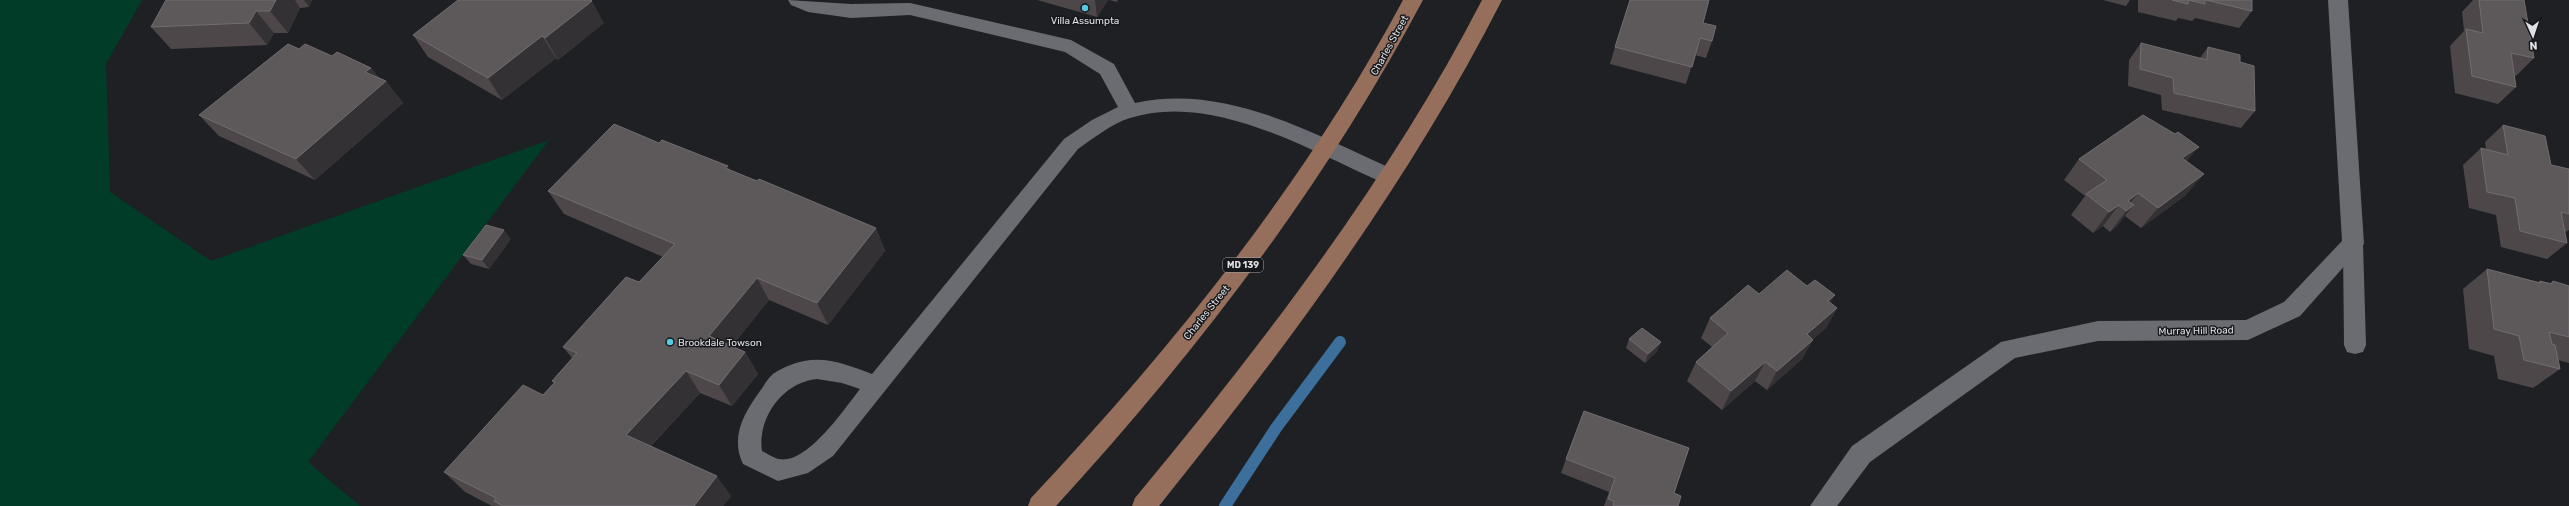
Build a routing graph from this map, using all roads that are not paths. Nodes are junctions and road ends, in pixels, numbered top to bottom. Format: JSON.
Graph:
{"nodes":[{"id":1,"x":797,"y":0,"type":"edge"},
{"id":2,"x":1413,"y":0,"type":"edge"},
{"id":3,"x":1492,"y":0,"type":"edge"},
{"id":4,"x":2338,"y":0,"type":"edge"},
{"id":5,"x":1129,"y":110,"type":"junction"},
{"id":6,"x":1326,"y":149,"type":"junction"},
{"id":7,"x":1388,"y":176,"type":"junction"},
{"id":8,"x":2353,"y":244,"type":"junction"},
{"id":9,"x":2355,"y":345,"type":"dead end"},
{"id":10,"x":878,"y":386,"type":"junction"},
{"id":11,"x":1040,"y":506,"type":"edge"},
{"id":12,"x":1144,"y":506,"type":"edge"},
{"id":13,"x":1822,"y":506,"type":"edge"}],
"edges":[{"from":1,"to":5,"type":"lane"},
{"from":2,"to":6,"type":"main road","name":"Charles Street","number":"MD 139"},
{"from":3,"to":7,"type":"main road"},
{"from":4,"to":8,"type":"street"},
{"from":5,"to":6,"type":"lane"},
{"from":5,"to":10,"type":"lane"},
{"from":6,"to":7,"type":"lane"},
{"from":6,"to":11,"type":"main road","name":"Charles Street","number":"MD 139"},
{"from":7,"to":12,"type":"main road"},
{"from":8,"to":9,"type":"lane"},
{"from":8,"to":13,"type":"street","name":"Murray Hill Road"},
{"from":10,"to":10,"type":"lane"}]}
